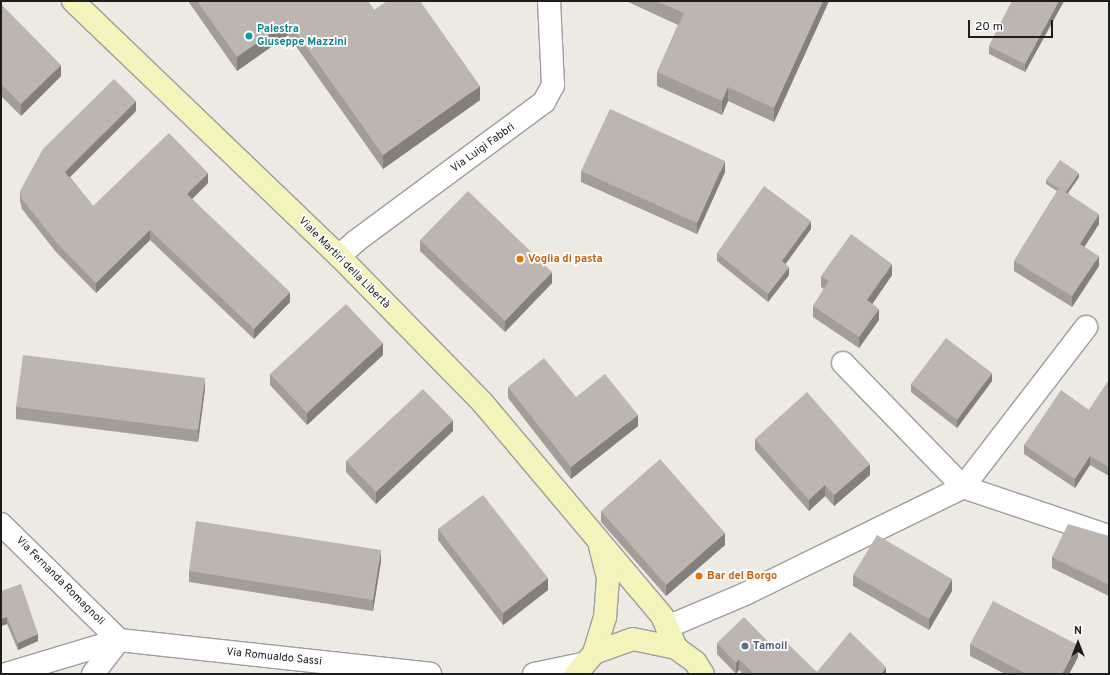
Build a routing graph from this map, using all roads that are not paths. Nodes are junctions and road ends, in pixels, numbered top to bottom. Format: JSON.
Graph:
{"nodes":[{"id":1,"x":73,"y":1,"type":"edge"},
{"id":2,"x":549,"y":1,"type":"edge"},
{"id":3,"x":339,"y":256,"type":"junction"},
{"id":4,"x":1086,"y":327,"type":"dead end"},
{"id":5,"x":844,"y":363,"type":"dead end"},
{"id":6,"x":963,"y":487,"type":"junction"},
{"id":7,"x":1,"y":524,"type":"edge"},
{"id":8,"x":1109,"y":536,"type":"edge"},
{"id":9,"x":599,"y":540,"type":"junction"},
{"id":10,"x":667,"y":627,"type":"junction"},
{"id":11,"x":119,"y":640,"type":"junction"},
{"id":12,"x":676,"y":648,"type":"junction"},
{"id":13,"x":584,"y":664,"type":"edge"},
{"id":14,"x":6,"y":674,"type":"edge"},
{"id":15,"x":93,"y":674,"type":"edge"},
{"id":16,"x":430,"y":674,"type":"edge"},
{"id":17,"x":534,"y":674,"type":"edge"},
{"id":18,"x":703,"y":674,"type":"edge"}],
"edges":[{"from":1,"to":3,"type":"main road","name":"Viale Martiri della Libertà"},
{"from":2,"to":3,"type":"street","name":"Via Luigi Fabbri"},
{"from":3,"to":9,"type":"main road","name":"Viale Martiri della Libertà"},
{"from":4,"to":6,"type":"street"},
{"from":5,"to":6,"type":"street"},
{"from":6,"to":8,"type":"street"},
{"from":6,"to":10,"type":"street"},
{"from":7,"to":11,"type":"street","name":"Via Fernanda Romagnoli"},
{"from":9,"to":10,"type":"main road","name":"Viale Martiri della Libertà"},
{"from":9,"to":13,"type":"main road","name":"Viale Martiri della Libertà"},
{"from":10,"to":12,"type":"main road","name":"Viale Martiri della Libertà"},
{"from":11,"to":14,"type":"street","name":"Via Romualdo Sassi"},
{"from":11,"to":15,"type":"street"},
{"from":11,"to":16,"type":"street","name":"Via Romualdo Sassi"},
{"from":12,"to":13,"type":"main road"},
{"from":12,"to":18,"type":"main road"},
{"from":13,"to":17,"type":"street"}]}
